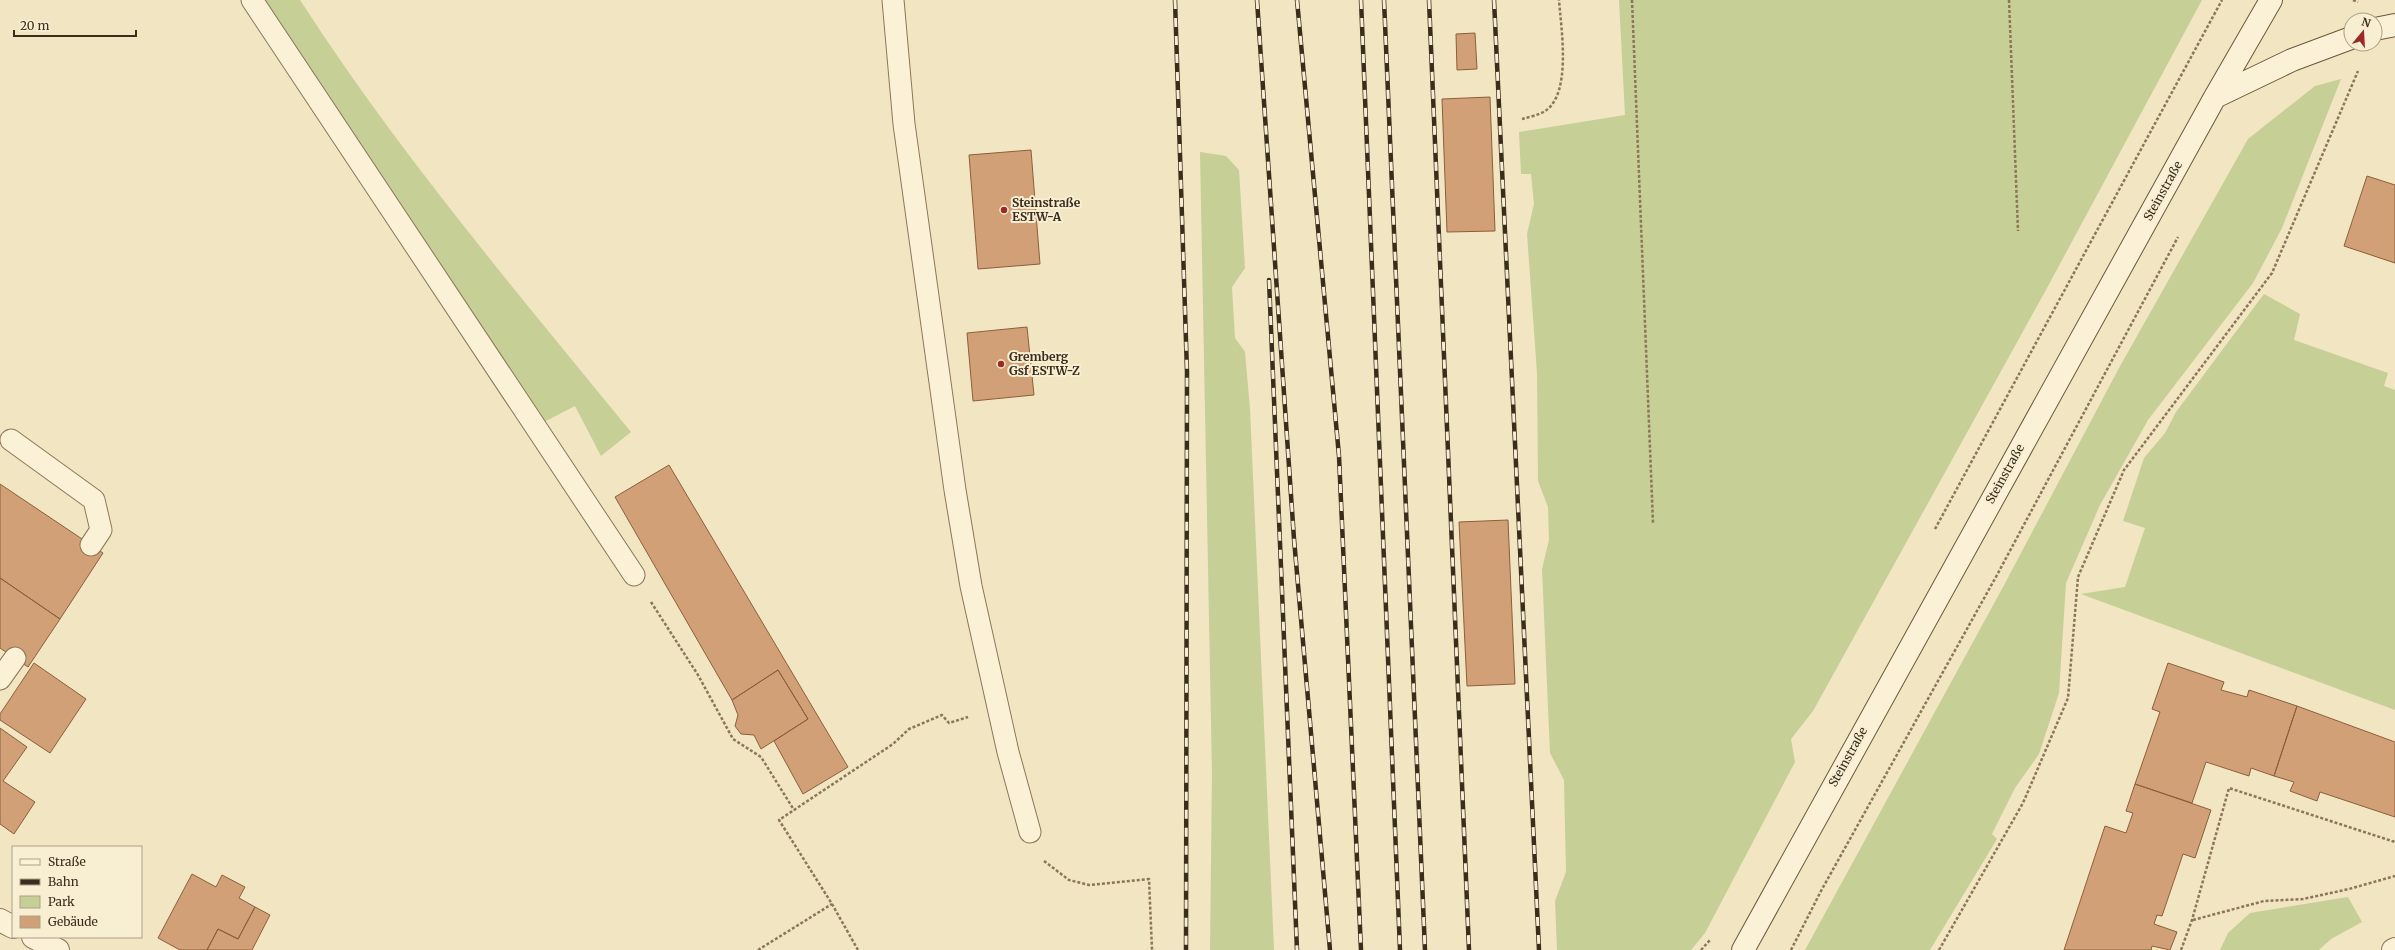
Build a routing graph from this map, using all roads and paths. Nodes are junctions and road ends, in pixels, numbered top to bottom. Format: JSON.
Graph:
{"nodes":[{"id":1,"x":252,"y":0,"type":"edge"},
{"id":2,"x":893,"y":0,"type":"edge"},
{"id":3,"x":1560,"y":0,"type":"edge"},
{"id":4,"x":1632,"y":0,"type":"edge"},
{"id":5,"x":2009,"y":0,"type":"edge"},
{"id":6,"x":2222,"y":0,"type":"edge"},
{"id":7,"x":2271,"y":0,"type":"edge"},
{"id":8,"x":2395,"y":26,"type":"edge"},
{"id":9,"x":2383,"y":28,"type":"edge"},
{"id":10,"x":2343,"y":41,"type":"edge"},
{"id":11,"x":2363,"y":66,"type":"dead end"},
{"id":12,"x":2215,"y":97,"type":"junction"},
{"id":13,"x":1522,"y":119,"type":"dead end"},
{"id":14,"x":2018,"y":230,"type":"dead end"},
{"id":15,"x":2182,"y":230,"type":"dead end"},
{"id":16,"x":11,"y":440,"type":"dead end"},
{"id":17,"x":1654,"y":523,"type":"dead end"},
{"id":18,"x":1935,"y":531,"type":"dead end"},
{"id":19,"x":91,"y":545,"type":"dead end"},
{"id":20,"x":634,"y":575,"type":"joint"},
{"id":21,"x":14,"y":658,"type":"dead end"},
{"id":22,"x":0,"y":679,"type":"edge"},
{"id":23,"x":999,"y":710,"type":"junction"},
{"id":24,"x":794,"y":810,"type":"junction"},
{"id":25,"x":1030,"y":832,"type":"joint"},
{"id":26,"x":2395,"y":842,"type":"edge"},
{"id":27,"x":2395,"y":876,"type":"edge"},
{"id":28,"x":832,"y":904,"type":"junction"},
{"id":29,"x":0,"y":920,"type":"edge"},
{"id":30,"x":2192,"y":920,"type":"junction"},
{"id":31,"x":12,"y":926,"type":"edge"},
{"id":32,"x":35,"y":938,"type":"edge"},
{"id":33,"x":1711,"y":939,"type":"dead end"},
{"id":34,"x":58,"y":950,"type":"edge"},
{"id":35,"x":758,"y":950,"type":"edge"},
{"id":36,"x":858,"y":950,"type":"edge"},
{"id":37,"x":1152,"y":950,"type":"edge"},
{"id":38,"x":1701,"y":950,"type":"edge"},
{"id":39,"x":1743,"y":950,"type":"edge"},
{"id":40,"x":1791,"y":950,"type":"edge"},
{"id":41,"x":1939,"y":950,"type":"edge"},
{"id":42,"x":2181,"y":950,"type":"edge"}],
"edges":[{"from":1,"to":20,"type":"lane"},
{"from":2,"to":23,"type":"lane"},
{"from":3,"to":13,"type":"path"},
{"from":4,"to":17,"type":"path"},
{"from":5,"to":14,"type":"path"},
{"from":6,"to":18,"type":"path"},
{"from":7,"to":12,"type":"main road","name":"Steinstraße"},
{"from":8,"to":9,"type":"main road"},
{"from":10,"to":12,"type":"main road"},
{"from":11,"to":41,"type":"path"},
{"from":12,"to":39,"type":"main road","name":"Steinstraße"},
{"from":15,"to":40,"type":"path"},
{"from":16,"to":19,"type":"lane"},
{"from":20,"to":24,"type":"path"},
{"from":21,"to":22,"type":"lane"},
{"from":23,"to":24,"type":"path"},
{"from":23,"to":25,"type":"lane"},
{"from":24,"to":28,"type":"path"},
{"from":25,"to":37,"type":"path"},
{"from":26,"to":30,"type":"path"},
{"from":27,"to":30,"type":"path"},
{"from":28,"to":35,"type":"path"},
{"from":28,"to":36,"type":"path"},
{"from":29,"to":31,"type":"main road"},
{"from":30,"to":42,"type":"path"},
{"from":32,"to":34,"type":"main road"},
{"from":33,"to":38,"type":"path"}]}
